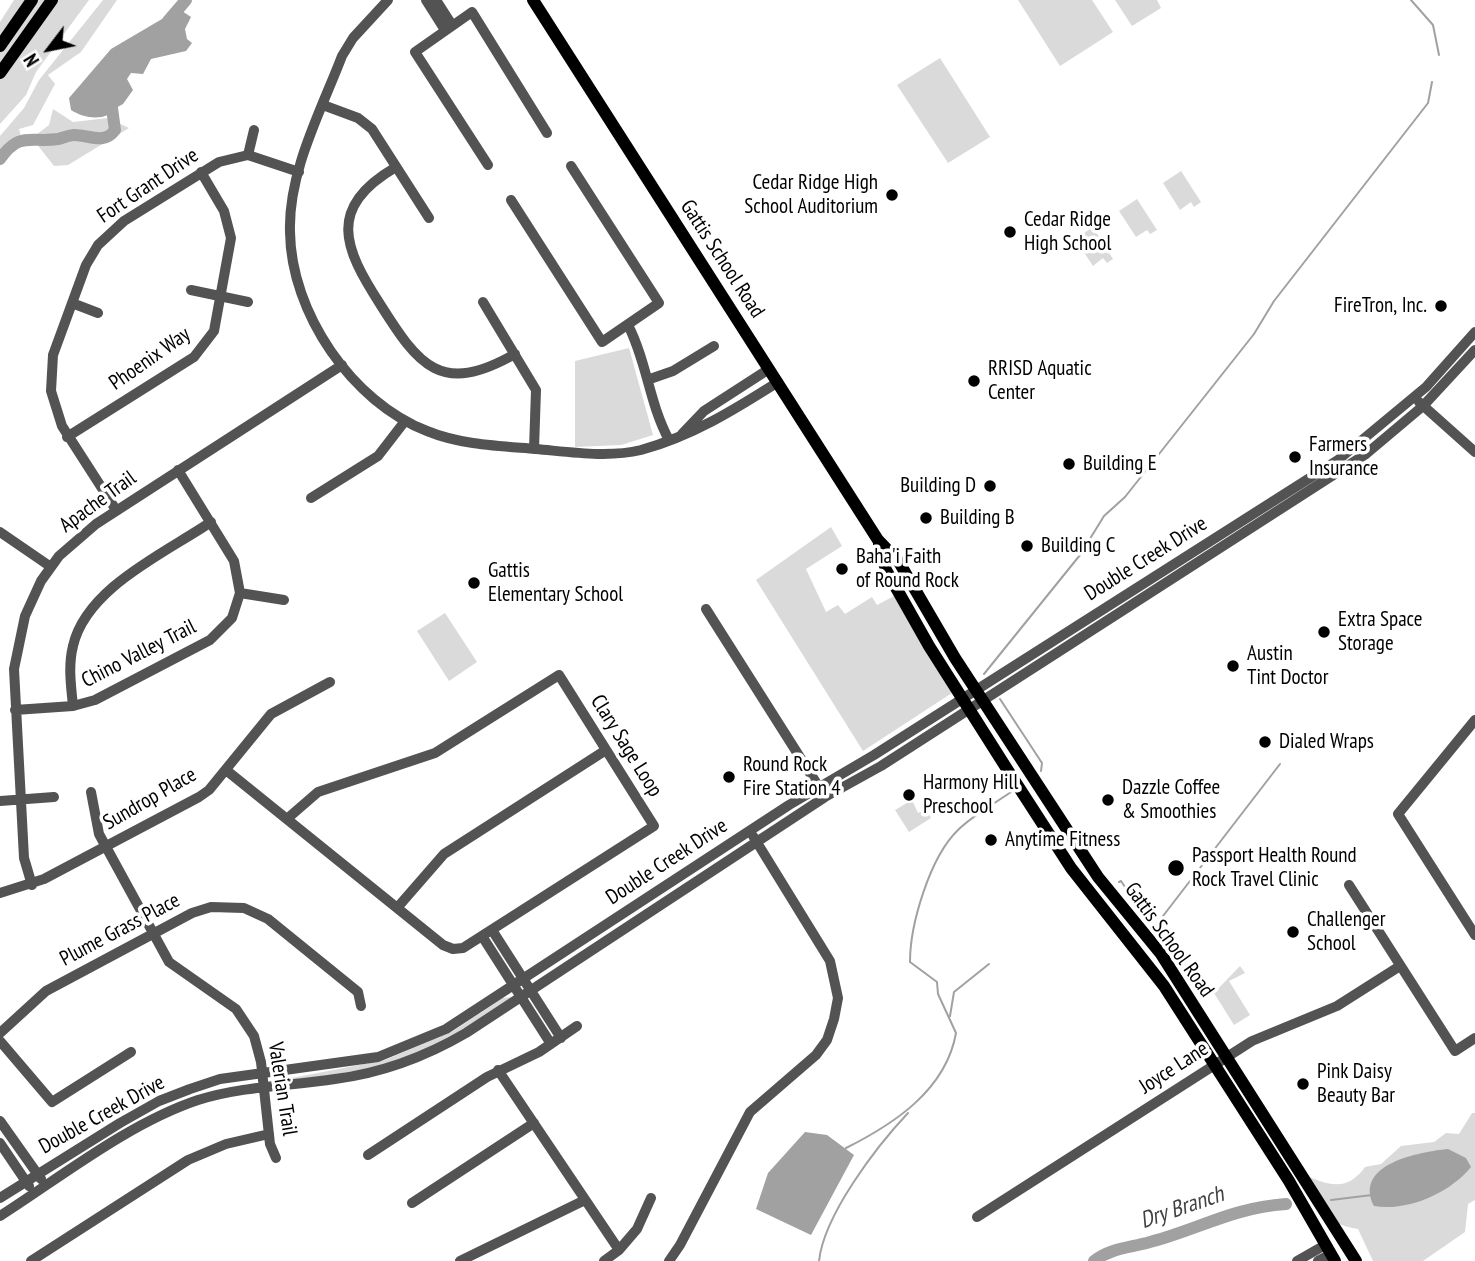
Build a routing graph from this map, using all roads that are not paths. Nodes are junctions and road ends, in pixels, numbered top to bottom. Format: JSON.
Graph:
{"nodes":[{"id":1,"x":32,"y":0,"type":"edge"},
{"id":2,"x":51,"y":0,"type":"edge"},
{"id":3,"x":388,"y":0,"type":"edge"},
{"id":4,"x":426,"y":0,"type":"edge"},
{"id":5,"x":436,"y":0,"type":"edge"},
{"id":6,"x":533,"y":0,"type":"edge"},
{"id":7,"x":449,"y":27,"type":"junction"},
{"id":8,"x":0,"y":46,"type":"edge"},
{"id":9,"x":0,"y":73,"type":"edge"},
{"id":10,"x":323,"y":105,"type":"junction"},
{"id":11,"x":254,"y":130,"type":"dead end"},
{"id":12,"x":547,"y":133,"type":"dead end"},
{"id":13,"x":248,"y":155,"type":"junction"},
{"id":14,"x":488,"y":165,"type":"dead end"},
{"id":15,"x":571,"y":166,"type":"dead end"},
{"id":16,"x":396,"y":167,"type":"junction"},
{"id":17,"x":201,"y":172,"type":"junction"},
{"id":18,"x":299,"y":172,"type":"junction"},
{"id":19,"x":511,"y":200,"type":"dead end"},
{"id":20,"x":429,"y":218,"type":"dead end"},
{"id":21,"x":191,"y":290,"type":"dead end"},
{"id":22,"x":219,"y":297,"type":"junction"},
{"id":23,"x":248,"y":302,"type":"dead end"},
{"id":24,"x":483,"y":302,"type":"dead end"},
{"id":25,"x":72,"y":303,"type":"junction"},
{"id":26,"x":98,"y":313,"type":"dead end"},
{"id":27,"x":628,"y":325,"type":"junction"},
{"id":28,"x":1475,"y":332,"type":"edge"},
{"id":29,"x":714,"y":346,"type":"dead end"},
{"id":30,"x":1475,"y":350,"type":"edge"},
{"id":31,"x":515,"y":354,"type":"junction"},
{"id":32,"x":342,"y":365,"type":"junction"},
{"id":33,"x":769,"y":369,"type":"junction"},
{"id":34,"x":778,"y":382,"type":"junction"},
{"id":35,"x":650,"y":384,"type":"junction"},
{"id":36,"x":1414,"y":398,"type":"junction"},
{"id":37,"x":1423,"y":406,"type":"junction"},
{"id":38,"x":405,"y":421,"type":"junction"},
{"id":39,"x":67,"y":437,"type":"junction"},
{"id":40,"x":675,"y":437,"type":"junction"},
{"id":41,"x":534,"y":449,"type":"junction"},
{"id":42,"x":1475,"y":452,"type":"edge"},
{"id":43,"x":178,"y":470,"type":"junction"},
{"id":44,"x":311,"y":498,"type":"dead end"},
{"id":45,"x":116,"y":510,"type":"junction"},
{"id":46,"x":211,"y":522,"type":"junction"},
{"id":47,"x":0,"y":532,"type":"edge"},
{"id":48,"x":878,"y":540,"type":"junction"},
{"id":49,"x":51,"y":567,"type":"junction"},
{"id":50,"x":240,"y":593,"type":"junction"},
{"id":51,"x":284,"y":600,"type":"dead end"},
{"id":52,"x":706,"y":609,"type":"dead end"},
{"id":53,"x":330,"y":682,"type":"dead end"},
{"id":54,"x":980,"y":695,"type":"junction"},
{"id":55,"x":966,"y":704,"type":"junction"},
{"id":56,"x":73,"y":706,"type":"junction"},
{"id":57,"x":15,"y":710,"type":"junction"},
{"id":58,"x":1475,"y":720,"type":"edge"},
{"id":59,"x":607,"y":750,"type":"junction"},
{"id":60,"x":226,"y":770,"type":"junction"},
{"id":61,"x":819,"y":786,"type":"junction"},
{"id":62,"x":91,"y":792,"type":"dead end"},
{"id":63,"x":54,"y":797,"type":"dead end"},
{"id":64,"x":825,"y":797,"type":"junction"},
{"id":65,"x":21,"y":800,"type":"junction"},
{"id":66,"x":0,"y":801,"type":"edge"},
{"id":67,"x":288,"y":818,"type":"junction"},
{"id":68,"x":749,"y":831,"type":"junction"},
{"id":69,"x":756,"y":843,"type":"junction"},
{"id":70,"x":106,"y":847,"type":"junction"},
{"id":71,"x":32,"y":885,"type":"junction"},
{"id":72,"x":1349,"y":885,"type":"dead end"},
{"id":73,"x":0,"y":893,"type":"edge"},
{"id":74,"x":397,"y":908,"type":"junction"},
{"id":75,"x":487,"y":933,"type":"junction"},
{"id":76,"x":152,"y":935,"type":"junction"},
{"id":77,"x":1475,"y":935,"type":"edge"},
{"id":78,"x":1400,"y":966,"type":"junction"},
{"id":79,"x":518,"y":983,"type":"junction"},
{"id":80,"x":525,"y":994,"type":"junction"},
{"id":81,"x":361,"y":1006,"type":"dead end"},
{"id":82,"x":577,"y":1026,"type":"dead end"},
{"id":83,"x":0,"y":1033,"type":"edge"},
{"id":84,"x":1475,"y":1038,"type":"edge"},
{"id":85,"x":0,"y":1041,"type":"edge"},
{"id":86,"x":556,"y":1041,"type":"junction"},
{"id":87,"x":131,"y":1052,"type":"dead end"},
{"id":88,"x":1227,"y":1057,"type":"junction"},
{"id":89,"x":1214,"y":1065,"type":"junction"},
{"id":90,"x":498,"y":1070,"type":"junction"},
{"id":91,"x":263,"y":1072,"type":"junction"},
{"id":92,"x":264,"y":1086,"type":"junction"},
{"id":93,"x":0,"y":1121,"type":"edge"},
{"id":94,"x":534,"y":1124,"type":"junction"},
{"id":95,"x":269,"y":1134,"type":"junction"},
{"id":96,"x":0,"y":1143,"type":"edge"},
{"id":97,"x":368,"y":1155,"type":"dead end"},
{"id":98,"x":276,"y":1158,"type":"dead end"},
{"id":99,"x":37,"y":1174,"type":"junction"},
{"id":100,"x":26,"y":1181,"type":"junction"},
{"id":101,"x":46,"y":1187,"type":"junction"},
{"id":102,"x":34,"y":1194,"type":"junction"},
{"id":103,"x":0,"y":1198,"type":"edge"},
{"id":104,"x":652,"y":1198,"type":"dead end"},
{"id":105,"x":585,"y":1200,"type":"junction"},
{"id":106,"x":411,"y":1203,"type":"dead end"},
{"id":107,"x":0,"y":1216,"type":"edge"},
{"id":108,"x":977,"y":1217,"type":"dead end"},
{"id":109,"x":619,"y":1250,"type":"junction"},
{"id":110,"x":1330,"y":1253,"type":"edge"},
{"id":111,"x":31,"y":1261,"type":"edge"},
{"id":112,"x":460,"y":1261,"type":"edge"},
{"id":113,"x":604,"y":1261,"type":"edge"},
{"id":114,"x":669,"y":1261,"type":"edge"},
{"id":115,"x":1297,"y":1261,"type":"edge"},
{"id":116,"x":1318,"y":1261,"type":"edge"},
{"id":117,"x":1349,"y":1261,"type":"edge"},
{"id":118,"x":1356,"y":1261,"type":"edge"}],
"edges":[{"from":1,"to":8,"type":"main road"},
{"from":2,"to":9,"type":"main road"},
{"from":3,"to":10,"type":"street"},
{"from":4,"to":7,"type":"street"},
{"from":5,"to":7,"type":"street"},
{"from":6,"to":33,"type":"main road","name":"Gattis School Road"},
{"from":7,"to":12,"type":"street"},
{"from":7,"to":14,"type":"street"},
{"from":10,"to":16,"type":"street"},
{"from":10,"to":18,"type":"street"},
{"from":11,"to":13,"type":"street"},
{"from":13,"to":17,"type":"street","name":"Fort Grant Drive"},
{"from":13,"to":18,"type":"street"},
{"from":15,"to":27,"type":"street"},
{"from":16,"to":20,"type":"street"},
{"from":16,"to":31,"type":"street"},
{"from":17,"to":22,"type":"street","name":"Phoenix Way"},
{"from":17,"to":25,"type":"street","name":"Fort Grant Drive"},
{"from":18,"to":32,"type":"street"},
{"from":19,"to":27,"type":"street"},
{"from":21,"to":22,"type":"street"},
{"from":22,"to":23,"type":"street"},
{"from":22,"to":39,"type":"street","name":"Phoenix Way"},
{"from":24,"to":31,"type":"street"},
{"from":25,"to":26,"type":"street"},
{"from":25,"to":39,"type":"street","name":"Fort Grant Drive"},
{"from":27,"to":35,"type":"street"},
{"from":28,"to":36,"type":"street","name":"Double Creek Drive"},
{"from":29,"to":35,"type":"street"},
{"from":30,"to":37,"type":"street","name":"Double Creek Drive"},
{"from":31,"to":41,"type":"street"},
{"from":32,"to":38,"type":"street"},
{"from":32,"to":43,"type":"street","name":"Apache Trail"},
{"from":33,"to":34,"type":"main road","name":"Gattis School Road"},
{"from":33,"to":40,"type":"street"},
{"from":34,"to":40,"type":"street"},
{"from":34,"to":48,"type":"main road","name":"Gattis School Road"},
{"from":35,"to":40,"type":"street"},
{"from":36,"to":37,"type":"street"},
{"from":36,"to":54,"type":"street","name":"Double Creek Drive"},
{"from":37,"to":42,"type":"street"},
{"from":37,"to":54,"type":"street","name":"Double Creek Drive"},
{"from":38,"to":41,"type":"street"},
{"from":38,"to":44,"type":"street"},
{"from":39,"to":45,"type":"street","name":"Fort Grant Drive"},
{"from":40,"to":41,"type":"street"},
{"from":43,"to":45,"type":"street","name":"Apache Trail"},
{"from":43,"to":46,"type":"street"},
{"from":45,"to":49,"type":"street","name":"Apache Trail"},
{"from":46,"to":50,"type":"street"},
{"from":46,"to":56,"type":"street"},
{"from":47,"to":49,"type":"street"},
{"from":48,"to":54,"type":"main road","name":"Gattis School Road"},
{"from":48,"to":55,"type":"main road","name":"Gattis School Road"},
{"from":49,"to":57,"type":"street","name":"Apache Trail"},
{"from":50,"to":51,"type":"street"},
{"from":50,"to":56,"type":"street","name":"Chino Valley Trail"},
{"from":52,"to":61,"type":"street"},
{"from":53,"to":60,"type":"street","name":"Sundrop Place"},
{"from":54,"to":55,"type":"street","name":"Double Creek Drive"},
{"from":54,"to":88,"type":"main road","name":"Gattis School Road"},
{"from":55,"to":61,"type":"street","name":"Double Creek Drive"},
{"from":55,"to":64,"type":"street","name":"Double Creek Drive"},
{"from":55,"to":89,"type":"main road","name":"Gattis School Road"},
{"from":56,"to":57,"type":"street","name":"Chino Valley Trail"},
{"from":57,"to":65,"type":"street","name":"Apache Trail"},
{"from":58,"to":77,"type":"street"},
{"from":59,"to":67,"type":"street","name":"Clary Sage Loop"},
{"from":59,"to":74,"type":"street"},
{"from":59,"to":75,"type":"street","name":"Clary Sage Loop"},
{"from":60,"to":67,"type":"street","name":"Clary Sage Loop"},
{"from":60,"to":70,"type":"street","name":"Sundrop Place"},
{"from":61,"to":64,"type":"street"},
{"from":61,"to":68,"type":"street","name":"Double Creek Drive"},
{"from":62,"to":70,"type":"street","name":"Valerian Trail"},
{"from":63,"to":65,"type":"street"},
{"from":64,"to":69,"type":"street","name":"Double Creek Drive"},
{"from":65,"to":66,"type":"street"},
{"from":65,"to":71,"type":"street","name":"Apache Trail"},
{"from":67,"to":74,"type":"street","name":"Clary Sage Loop"},
{"from":68,"to":69,"type":"street"},
{"from":68,"to":79,"type":"street","name":"Double Creek Drive"},
{"from":69,"to":80,"type":"street","name":"Double Creek Drive"},
{"from":69,"to":114,"type":"street"},
{"from":70,"to":71,"type":"street","name":"Sundrop Place"},
{"from":70,"to":76,"type":"street","name":"Valerian Trail"},
{"from":71,"to":73,"type":"street","name":"Sundrop Place"},
{"from":72,"to":78,"type":"street"},
{"from":74,"to":75,"type":"street","name":"Clary Sage Loop"},
{"from":75,"to":79,"type":"street"},
{"from":76,"to":81,"type":"street","name":"Plume Grass Place"},
{"from":76,"to":83,"type":"street","name":"Plume Grass Place"},
{"from":76,"to":91,"type":"street","name":"Valerian Trail"},
{"from":78,"to":84,"type":"street"},
{"from":78,"to":88,"type":"street","name":"Joyce Lane"},
{"from":79,"to":80,"type":"street"},
{"from":79,"to":91,"type":"street","name":"Double Creek Drive"},
{"from":80,"to":86,"type":"street"},
{"from":80,"to":92,"type":"street","name":"Double Creek Drive"},
{"from":82,"to":86,"type":"street"},
{"from":85,"to":87,"type":"street"},
{"from":86,"to":90,"type":"street"},
{"from":88,"to":89,"type":"street","name":"Joyce Lane"},
{"from":88,"to":118,"type":"main road","name":"Gattis School Road"},
{"from":89,"to":108,"type":"street","name":"Joyce Lane"},
{"from":89,"to":110,"type":"main road","name":"Gattis School Road"},
{"from":90,"to":94,"type":"street"},
{"from":90,"to":97,"type":"street"},
{"from":91,"to":92,"type":"street","name":"Valerian Trail"},
{"from":91,"to":99,"type":"street","name":"Double Creek Drive"},
{"from":92,"to":95,"type":"street","name":"Valerian Trail"},
{"from":92,"to":101,"type":"street","name":"Double Creek Drive"},
{"from":93,"to":99,"type":"street"},
{"from":94,"to":105,"type":"street"},
{"from":94,"to":106,"type":"street"},
{"from":95,"to":98,"type":"street","name":"Valerian Trail"},
{"from":95,"to":111,"type":"street"},
{"from":96,"to":100,"type":"street"},
{"from":99,"to":100,"type":"street","name":"Double Creek Drive"},
{"from":99,"to":101,"type":"street"},
{"from":100,"to":102,"type":"street"},
{"from":100,"to":103,"type":"street","name":"Double Creek Drive"},
{"from":101,"to":102,"type":"street","name":"Double Creek Drive"},
{"from":102,"to":107,"type":"street","name":"Double Creek Drive"},
{"from":104,"to":109,"type":"street"},
{"from":105,"to":109,"type":"street"},
{"from":105,"to":112,"type":"street"},
{"from":109,"to":113,"type":"street"},
{"from":110,"to":115,"type":"street"},
{"from":110,"to":116,"type":"street"},
{"from":110,"to":117,"type":"main road"}]}
